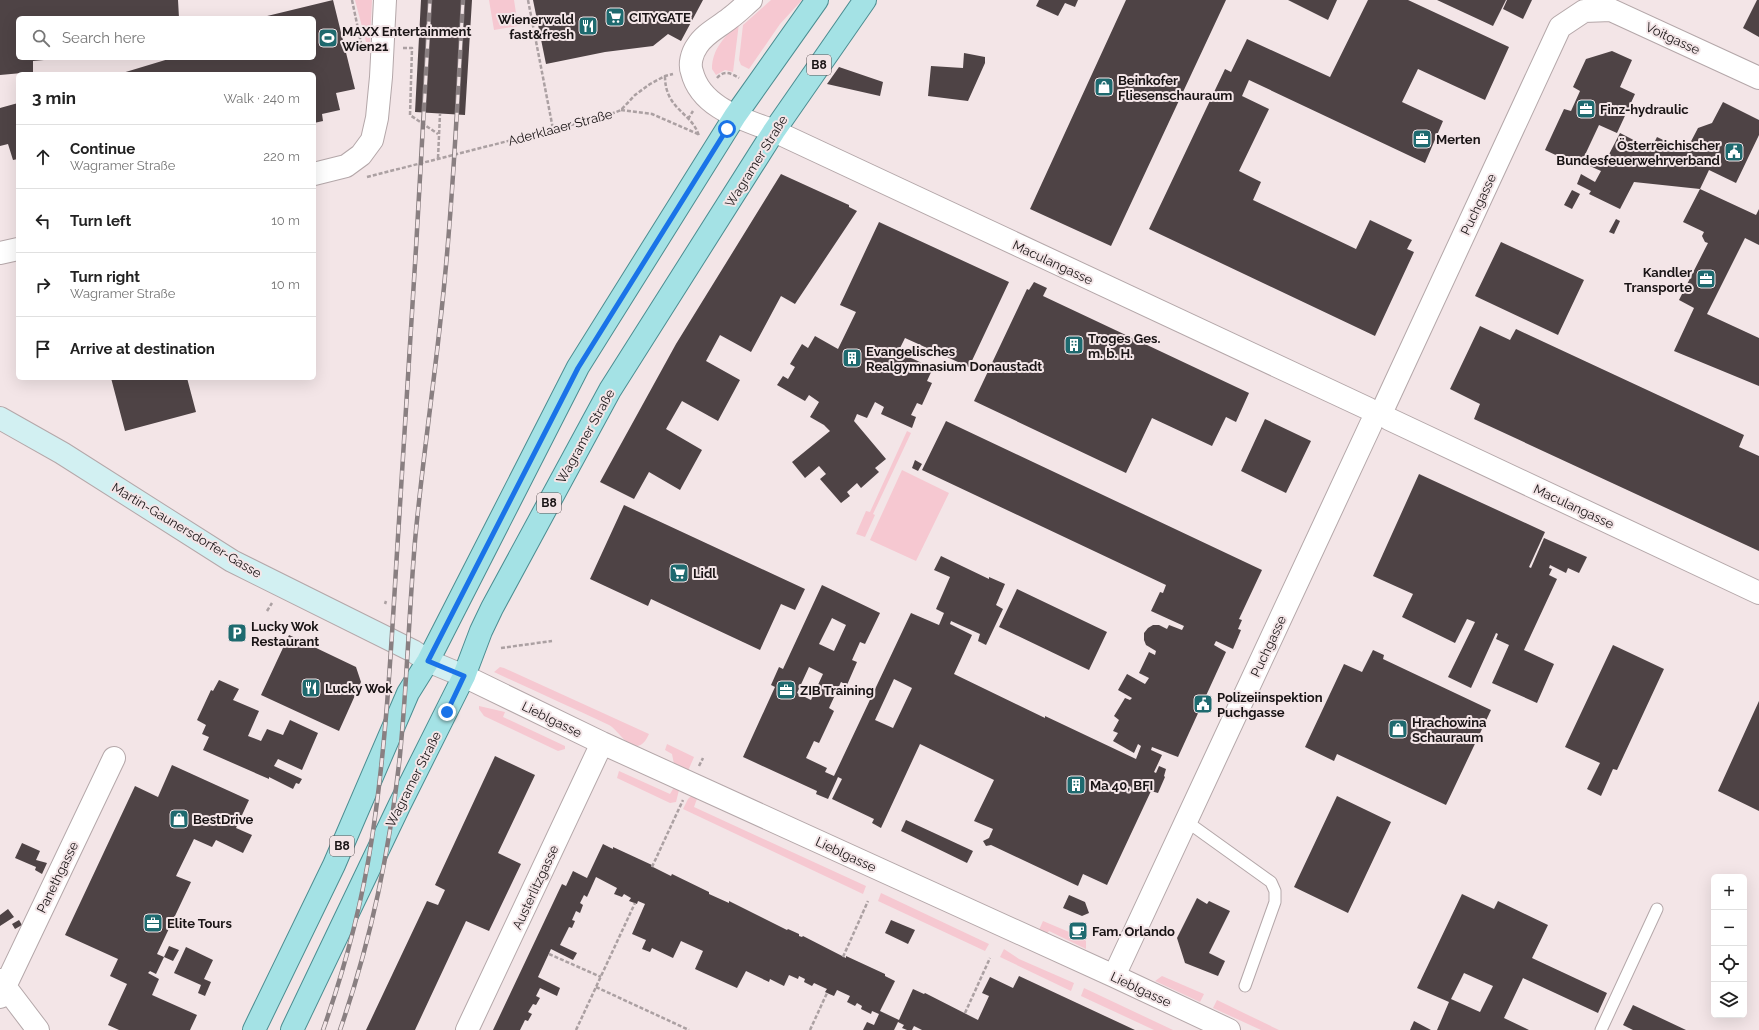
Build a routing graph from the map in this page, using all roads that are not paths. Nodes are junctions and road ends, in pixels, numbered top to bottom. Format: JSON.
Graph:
{"nodes":[{"id":1,"x":385,"y":0,"type":"edge"},
{"id":2,"x":751,"y":0,"type":"edge"},
{"id":3,"x":817,"y":0,"type":"edge"},
{"id":4,"x":865,"y":0,"type":"edge"},
{"id":5,"x":1584,"y":11,"type":"joint"},
{"id":6,"x":1759,"y":78,"type":"edge"},
{"id":7,"x":735,"y":116,"type":"junction"},
{"id":8,"x":774,"y":131,"type":"junction"},
{"id":9,"x":316,"y":174,"type":"edge"},
{"id":10,"x":16,"y":250,"type":"edge"},
{"id":11,"x":0,"y":254,"type":"edge"},
{"id":12,"x":1378,"y":415,"type":"junction"},
{"id":13,"x":0,"y":418,"type":"edge"},
{"id":14,"x":1759,"y":593,"type":"edge"},
{"id":15,"x":428,"y":661,"type":"junction"},
{"id":16,"x":464,"y":676,"type":"junction"},
{"id":17,"x":602,"y":743,"type":"junction"},
{"id":18,"x":114,"y":758,"type":"dead end"},
{"id":19,"x":1186,"y":821,"type":"junction"},
{"id":20,"x":1657,"y":909,"type":"dead end"},
{"id":21,"x":1114,"y":976,"type":"junction"},
{"id":22,"x":1245,"y":986,"type":"dead end"},
{"id":23,"x":2,"y":988,"type":"edge"},
{"id":24,"x":38,"y":1030,"type":"edge"},
{"id":25,"x":254,"y":1030,"type":"edge"},
{"id":26,"x":292,"y":1030,"type":"edge"},
{"id":27,"x":467,"y":1030,"type":"edge"},
{"id":28,"x":1229,"y":1030,"type":"edge"},
{"id":29,"x":1601,"y":1030,"type":"edge"}],
"edges":[{"from":1,"to":9,"type":"street"},
{"from":2,"to":7,"type":"street"},
{"from":3,"to":7,"type":"main road","number":"B8"},
{"from":4,"to":8,"type":"main road","name":"Wagramer Straße","number":"B8"},
{"from":5,"to":6,"type":"street","name":"Voitgasse"},
{"from":5,"to":12,"type":"street","name":"Puchgasse"},
{"from":7,"to":8,"type":"street","name":"Maculangasse"},
{"from":7,"to":15,"type":"main road","number":"B8"},
{"from":8,"to":12,"type":"street","name":"Maculangasse"},
{"from":8,"to":16,"type":"main road","name":"Wagramer Straße","number":"B8"},
{"from":10,"to":11,"type":"street"},
{"from":12,"to":14,"type":"street","name":"Maculangasse"},
{"from":12,"to":19,"type":"street","name":"Puchgasse"},
{"from":13,"to":15,"type":"street","name":"Martin-Gaunersdorfer-Gasse"},
{"from":15,"to":16,"type":"street","name":"Martin-Gaunersdorfer-Gasse"},
{"from":15,"to":25,"type":"main road","number":"B8"},
{"from":16,"to":17,"type":"street","name":"Lieblgasse"},
{"from":16,"to":26,"type":"main road","name":"Wagramer Straße","number":"B8"},
{"from":17,"to":21,"type":"street","name":"Lieblgasse"},
{"from":17,"to":27,"type":"street","name":"Austerlitzgasse"},
{"from":18,"to":23,"type":"street","name":"Panethgasse"},
{"from":19,"to":21,"type":"street","name":"Puchgasse"},
{"from":19,"to":22,"type":"lane"},
{"from":20,"to":29,"type":"lane"},
{"from":21,"to":28,"type":"street","name":"Lieblgasse"},
{"from":23,"to":24,"type":"street"}]}
